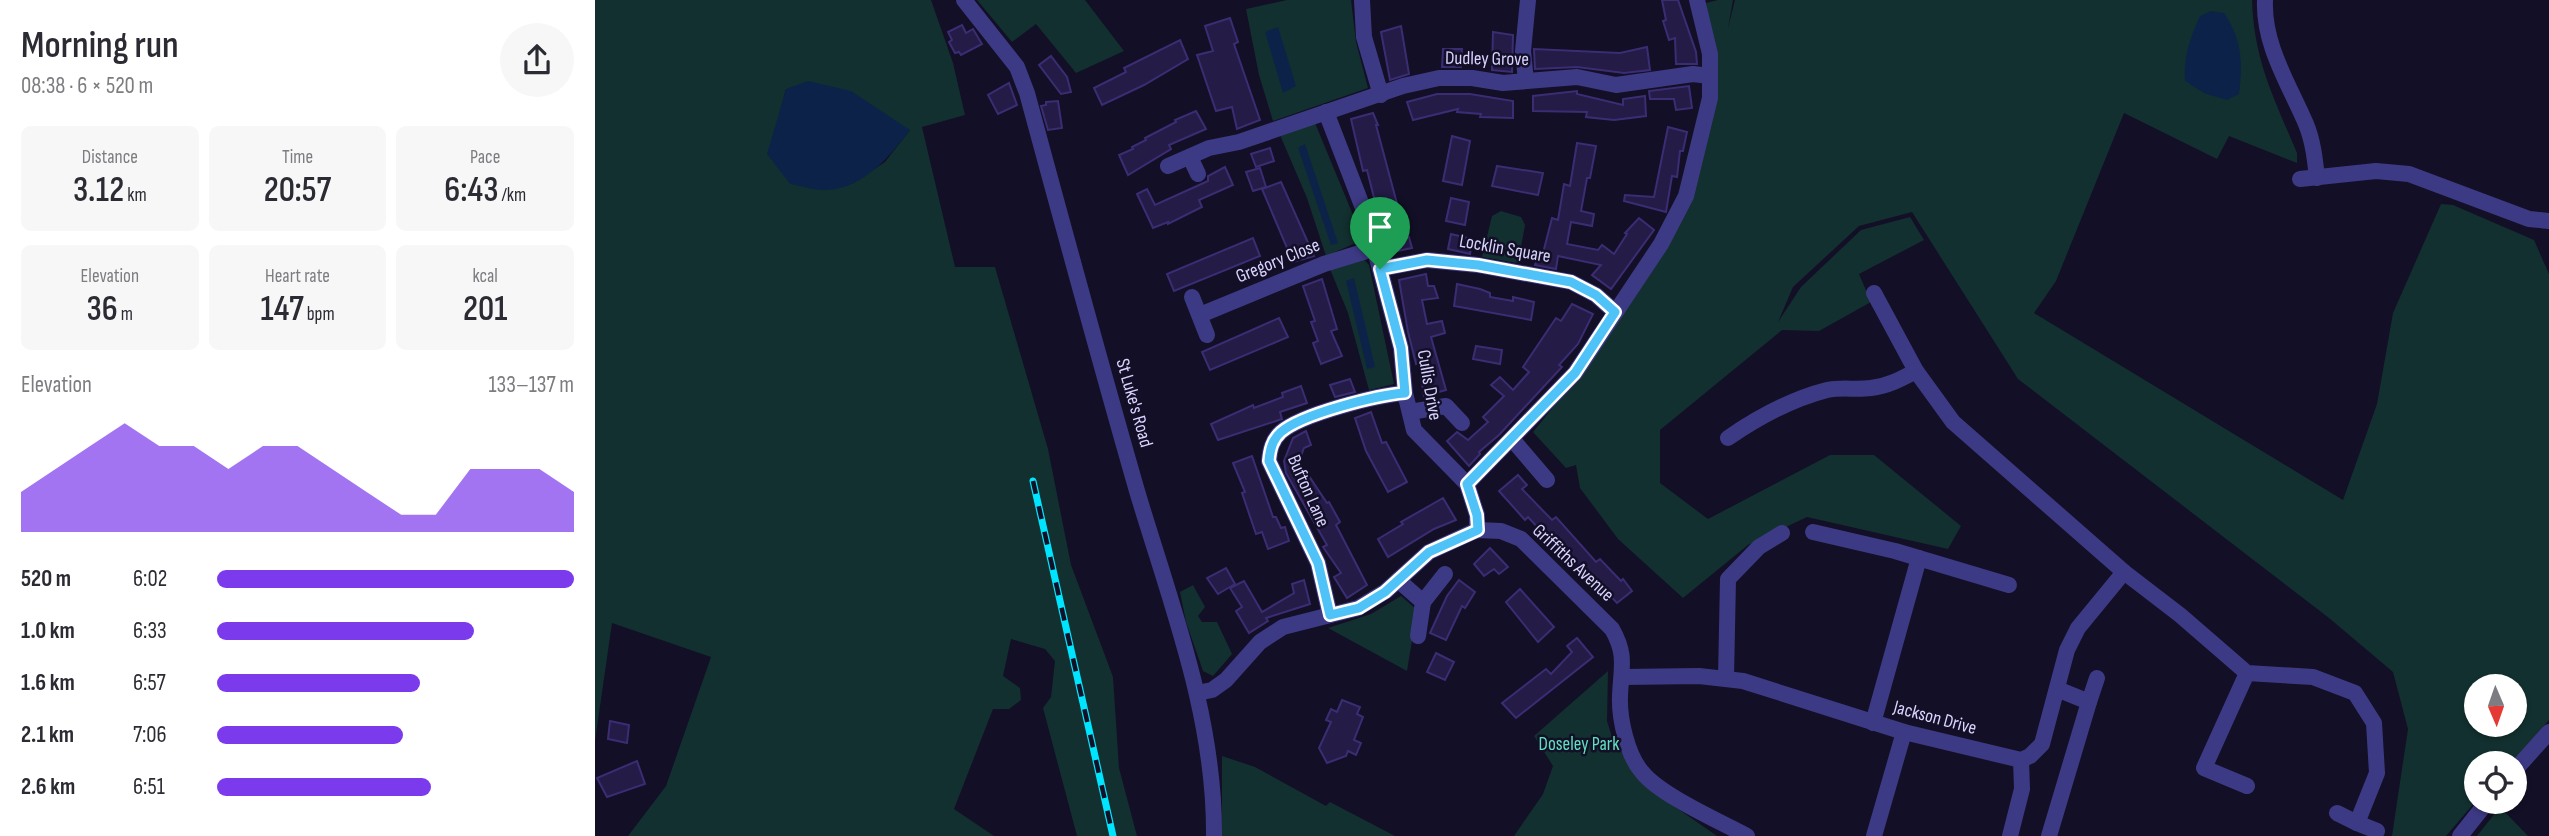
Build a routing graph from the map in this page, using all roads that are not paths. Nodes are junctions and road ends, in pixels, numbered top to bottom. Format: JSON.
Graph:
{"nodes":[{"id":1,"x":964,"y":0,"type":"edge"},
{"id":2,"x":1362,"y":0,"type":"edge"},
{"id":3,"x":1528,"y":0,"type":"edge"},
{"id":4,"x":1697,"y":0,"type":"edge"},
{"id":5,"x":2265,"y":0,"type":"edge"},
{"id":6,"x":1710,"y":76,"type":"junction"},
{"id":7,"x":1526,"y":81,"type":"junction"},
{"id":8,"x":1381,"y":95,"type":"junction"},
{"id":9,"x":1326,"y":111,"type":"junction"},
{"id":10,"x":1190,"y":157,"type":"junction"},
{"id":11,"x":1168,"y":166,"type":"dead end"},
{"id":12,"x":1198,"y":174,"type":"dead end"},
{"id":13,"x":2317,"y":177,"type":"junction"},
{"id":14,"x":2300,"y":179,"type":"dead end"},
{"id":15,"x":2549,"y":221,"type":"edge"},
{"id":16,"x":1373,"y":248,"type":"junction"},
{"id":17,"x":1380,"y":269,"type":"junction"},
{"id":18,"x":1874,"y":293,"type":"dead end"},
{"id":19,"x":1192,"y":297,"type":"dead end"},
{"id":20,"x":1615,"y":312,"type":"junction"},
{"id":21,"x":1200,"y":316,"type":"junction"},
{"id":22,"x":1207,"y":335,"type":"dead end"},
{"id":23,"x":1916,"y":371,"type":"junction"},
{"id":24,"x":1405,"y":393,"type":"junction"},
{"id":25,"x":1410,"y":412,"type":"junction"},
{"id":26,"x":1462,"y":423,"type":"dead end"},
{"id":27,"x":1728,"y":438,"type":"dead end"},
{"id":28,"x":1512,"y":439,"type":"junction"},
{"id":29,"x":1547,"y":480,"type":"dead end"},
{"id":30,"x":1467,"y":484,"type":"junction"},
{"id":31,"x":1478,"y":530,"type":"junction"},
{"id":32,"x":1813,"y":532,"type":"dead end"},
{"id":33,"x":1782,"y":533,"type":"dead end"},
{"id":34,"x":1919,"y":558,"type":"junction"},
{"id":35,"x":2124,"y":572,"type":"junction"},
{"id":36,"x":1445,"y":574,"type":"dead end"},
{"id":37,"x":1398,"y":580,"type":"junction"},
{"id":38,"x":2009,"y":585,"type":"dead end"},
{"id":39,"x":1423,"y":602,"type":"junction"},
{"id":40,"x":1330,"y":615,"type":"junction"},
{"id":41,"x":1418,"y":636,"type":"dead end"},
{"id":42,"x":2247,"y":673,"type":"junction"},
{"id":43,"x":1623,"y":677,"type":"junction"},
{"id":44,"x":1726,"y":678,"type":"junction"},
{"id":45,"x":2097,"y":678,"type":"dead end"},
{"id":46,"x":2056,"y":689,"type":"junction"},
{"id":47,"x":1197,"y":693,"type":"junction"},
{"id":48,"x":2089,"y":702,"type":"junction"},
{"id":49,"x":1873,"y":723,"type":"junction"},
{"id":50,"x":1905,"y":732,"type":"junction"},
{"id":51,"x":2549,"y":732,"type":"edge"},
{"id":52,"x":2527,"y":757,"type":"edge"},
{"id":53,"x":2021,"y":760,"type":"junction"},
{"id":54,"x":2247,"y":786,"type":"dead end"},
{"id":55,"x":2337,"y":813,"type":"dead end"},
{"id":56,"x":2477,"y":814,"type":"edge"},
{"id":57,"x":2357,"y":823,"type":"junction"},
{"id":58,"x":2377,"y":831,"type":"dead end"},
{"id":59,"x":1214,"y":836,"type":"edge"},
{"id":60,"x":1747,"y":836,"type":"edge"},
{"id":61,"x":1874,"y":836,"type":"edge"},
{"id":62,"x":2010,"y":836,"type":"edge"},
{"id":63,"x":2049,"y":836,"type":"edge"},
{"id":64,"x":2460,"y":836,"type":"edge"}],
"edges":[{"from":1,"to":47,"type":"street","name":"St Luke's Road"},
{"from":2,"to":8,"type":"street"},
{"from":3,"to":7,"type":"street"},
{"from":4,"to":6,"type":"street"},
{"from":5,"to":13,"type":"street"},
{"from":6,"to":7,"type":"street","name":"Dudley Grove"},
{"from":6,"to":20,"type":"street"},
{"from":7,"to":8,"type":"street","name":"Dudley Grove"},
{"from":8,"to":9,"type":"street","name":"Dudley Grove"},
{"from":9,"to":10,"type":"street","name":"Dudley Grove"},
{"from":9,"to":16,"type":"street","name":"Cullis Drive"},
{"from":10,"to":11,"type":"street","name":"Dudley Grove"},
{"from":10,"to":12,"type":"street"},
{"from":13,"to":14,"type":"street"},
{"from":13,"to":15,"type":"street"},
{"from":16,"to":17,"type":"street","name":"Cullis Drive"},
{"from":16,"to":21,"type":"street","name":"Gregory Close"},
{"from":17,"to":20,"type":"street","name":"Locklin Square"},
{"from":17,"to":24,"type":"street","name":"Cullis Drive"},
{"from":18,"to":23,"type":"street"},
{"from":19,"to":21,"type":"street"},
{"from":20,"to":28,"type":"street"},
{"from":21,"to":22,"type":"street"},
{"from":23,"to":27,"type":"street"},
{"from":23,"to":35,"type":"street"},
{"from":24,"to":25,"type":"street","name":"Cullis Drive"},
{"from":24,"to":40,"type":"street","name":"Bufton Lane"},
{"from":25,"to":26,"type":"street"},
{"from":25,"to":30,"type":"street","name":"Cullis Drive"},
{"from":28,"to":29,"type":"street"},
{"from":28,"to":30,"type":"street"},
{"from":30,"to":31,"type":"street","name":"Cullis Drive"},
{"from":31,"to":37,"type":"street"},
{"from":31,"to":43,"type":"street","name":"Griffiths Avenue"},
{"from":32,"to":34,"type":"street"},
{"from":33,"to":44,"type":"street"},
{"from":34,"to":38,"type":"street"},
{"from":34,"to":49,"type":"street"},
{"from":35,"to":42,"type":"street"},
{"from":35,"to":46,"type":"street"},
{"from":36,"to":39,"type":"street"},
{"from":37,"to":39,"type":"street"},
{"from":37,"to":40,"type":"street"},
{"from":39,"to":41,"type":"street"},
{"from":40,"to":47,"type":"street"},
{"from":42,"to":54,"type":"street"},
{"from":42,"to":57,"type":"street"},
{"from":43,"to":44,"type":"street","name":"Jackson Drive"},
{"from":43,"to":60,"type":"street","name":"Griffiths Avenue"},
{"from":44,"to":49,"type":"street","name":"Jackson Drive"},
{"from":45,"to":48,"type":"street"},
{"from":46,"to":48,"type":"street"},
{"from":46,"to":53,"type":"street"},
{"from":47,"to":59,"type":"street","name":"St Luke's Road"},
{"from":48,"to":63,"type":"street"},
{"from":49,"to":50,"type":"street","name":"Jackson Drive"},
{"from":50,"to":53,"type":"street","name":"Jackson Drive"},
{"from":50,"to":61,"type":"street"},
{"from":51,"to":52,"type":"street"},
{"from":53,"to":62,"type":"street"},
{"from":55,"to":57,"type":"street"},
{"from":56,"to":64,"type":"street"},
{"from":57,"to":58,"type":"street"}]}
